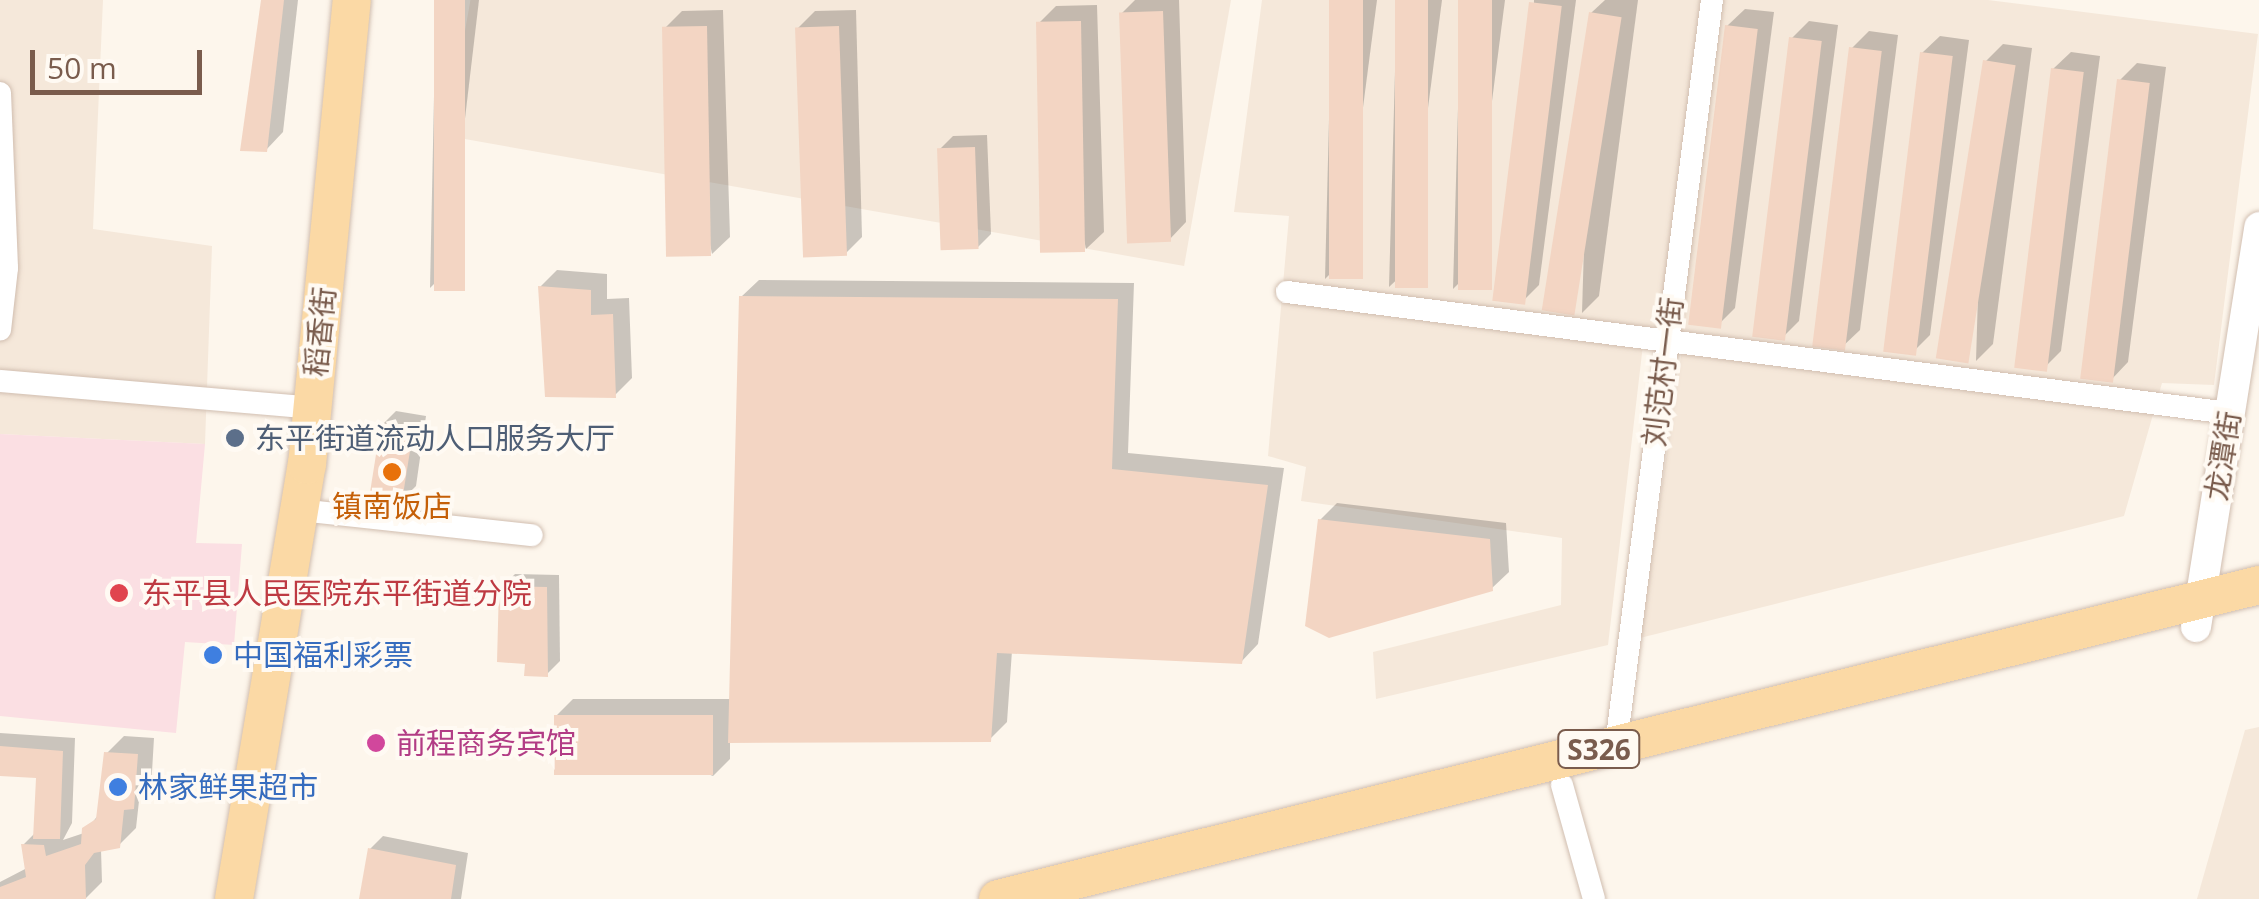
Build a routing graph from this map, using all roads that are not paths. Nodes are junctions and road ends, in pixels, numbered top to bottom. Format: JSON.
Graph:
{"nodes":[{"id":1,"x":352,"y":0,"type":"edge"},
{"id":2,"x":1712,"y":0,"type":"edge"},
{"id":3,"x":0,"y":92,"type":"edge"},
{"id":4,"x":2259,"y":226,"type":"edge"},
{"id":5,"x":1287,"y":292,"type":"dead end"},
{"id":6,"x":0,"y":330,"type":"edge"},
{"id":7,"x":1666,"y":339,"type":"junction"},
{"id":8,"x":0,"y":381,"type":"edge"},
{"id":9,"x":312,"y":408,"type":"junction"},
{"id":10,"x":2230,"y":413,"type":"junction"},
{"id":11,"x":300,"y":510,"type":"junction"},
{"id":12,"x":532,"y":535,"type":"dead end"},
{"id":13,"x":2259,"y":584,"type":"edge"},
{"id":14,"x":2259,"y":611,"type":"edge"},
{"id":15,"x":2198,"y":613,"type":"junction"},
{"id":16,"x":1616,"y":745,"type":"junction"},
{"id":17,"x":1562,"y":785,"type":"junction"},
{"id":18,"x":234,"y":899,"type":"edge"},
{"id":19,"x":998,"y":899,"type":"edge"},
{"id":20,"x":1105,"y":899,"type":"edge"},
{"id":21,"x":1594,"y":899,"type":"edge"}],
"edges":[{"from":1,"to":9,"type":"main road","name":"稻香街"},
{"from":2,"to":7,"type":"street","name":"刘范村一街"},
{"from":3,"to":6,"type":"street"},
{"from":4,"to":10,"type":"street","name":"龙潭街"},
{"from":5,"to":7,"type":"street"},
{"from":7,"to":10,"type":"street"},
{"from":7,"to":16,"type":"street","name":"刘范村一街"},
{"from":8,"to":9,"type":"street"},
{"from":9,"to":11,"type":"main road","name":"稻香街"},
{"from":10,"to":15,"type":"street","name":"龙潭街"},
{"from":11,"to":12,"type":"street"},
{"from":11,"to":18,"type":"main road","name":"稻香街"},
{"from":13,"to":15,"type":"main road","number":"S326"},
{"from":14,"to":15,"type":"main road","number":"S326"},
{"from":15,"to":16,"type":"main road","number":"S326"},
{"from":15,"to":17,"type":"main road","number":"S326"},
{"from":16,"to":19,"type":"main road","number":"S326"},
{"from":17,"to":20,"type":"main road","number":"S326"},
{"from":17,"to":21,"type":"street"}]}
